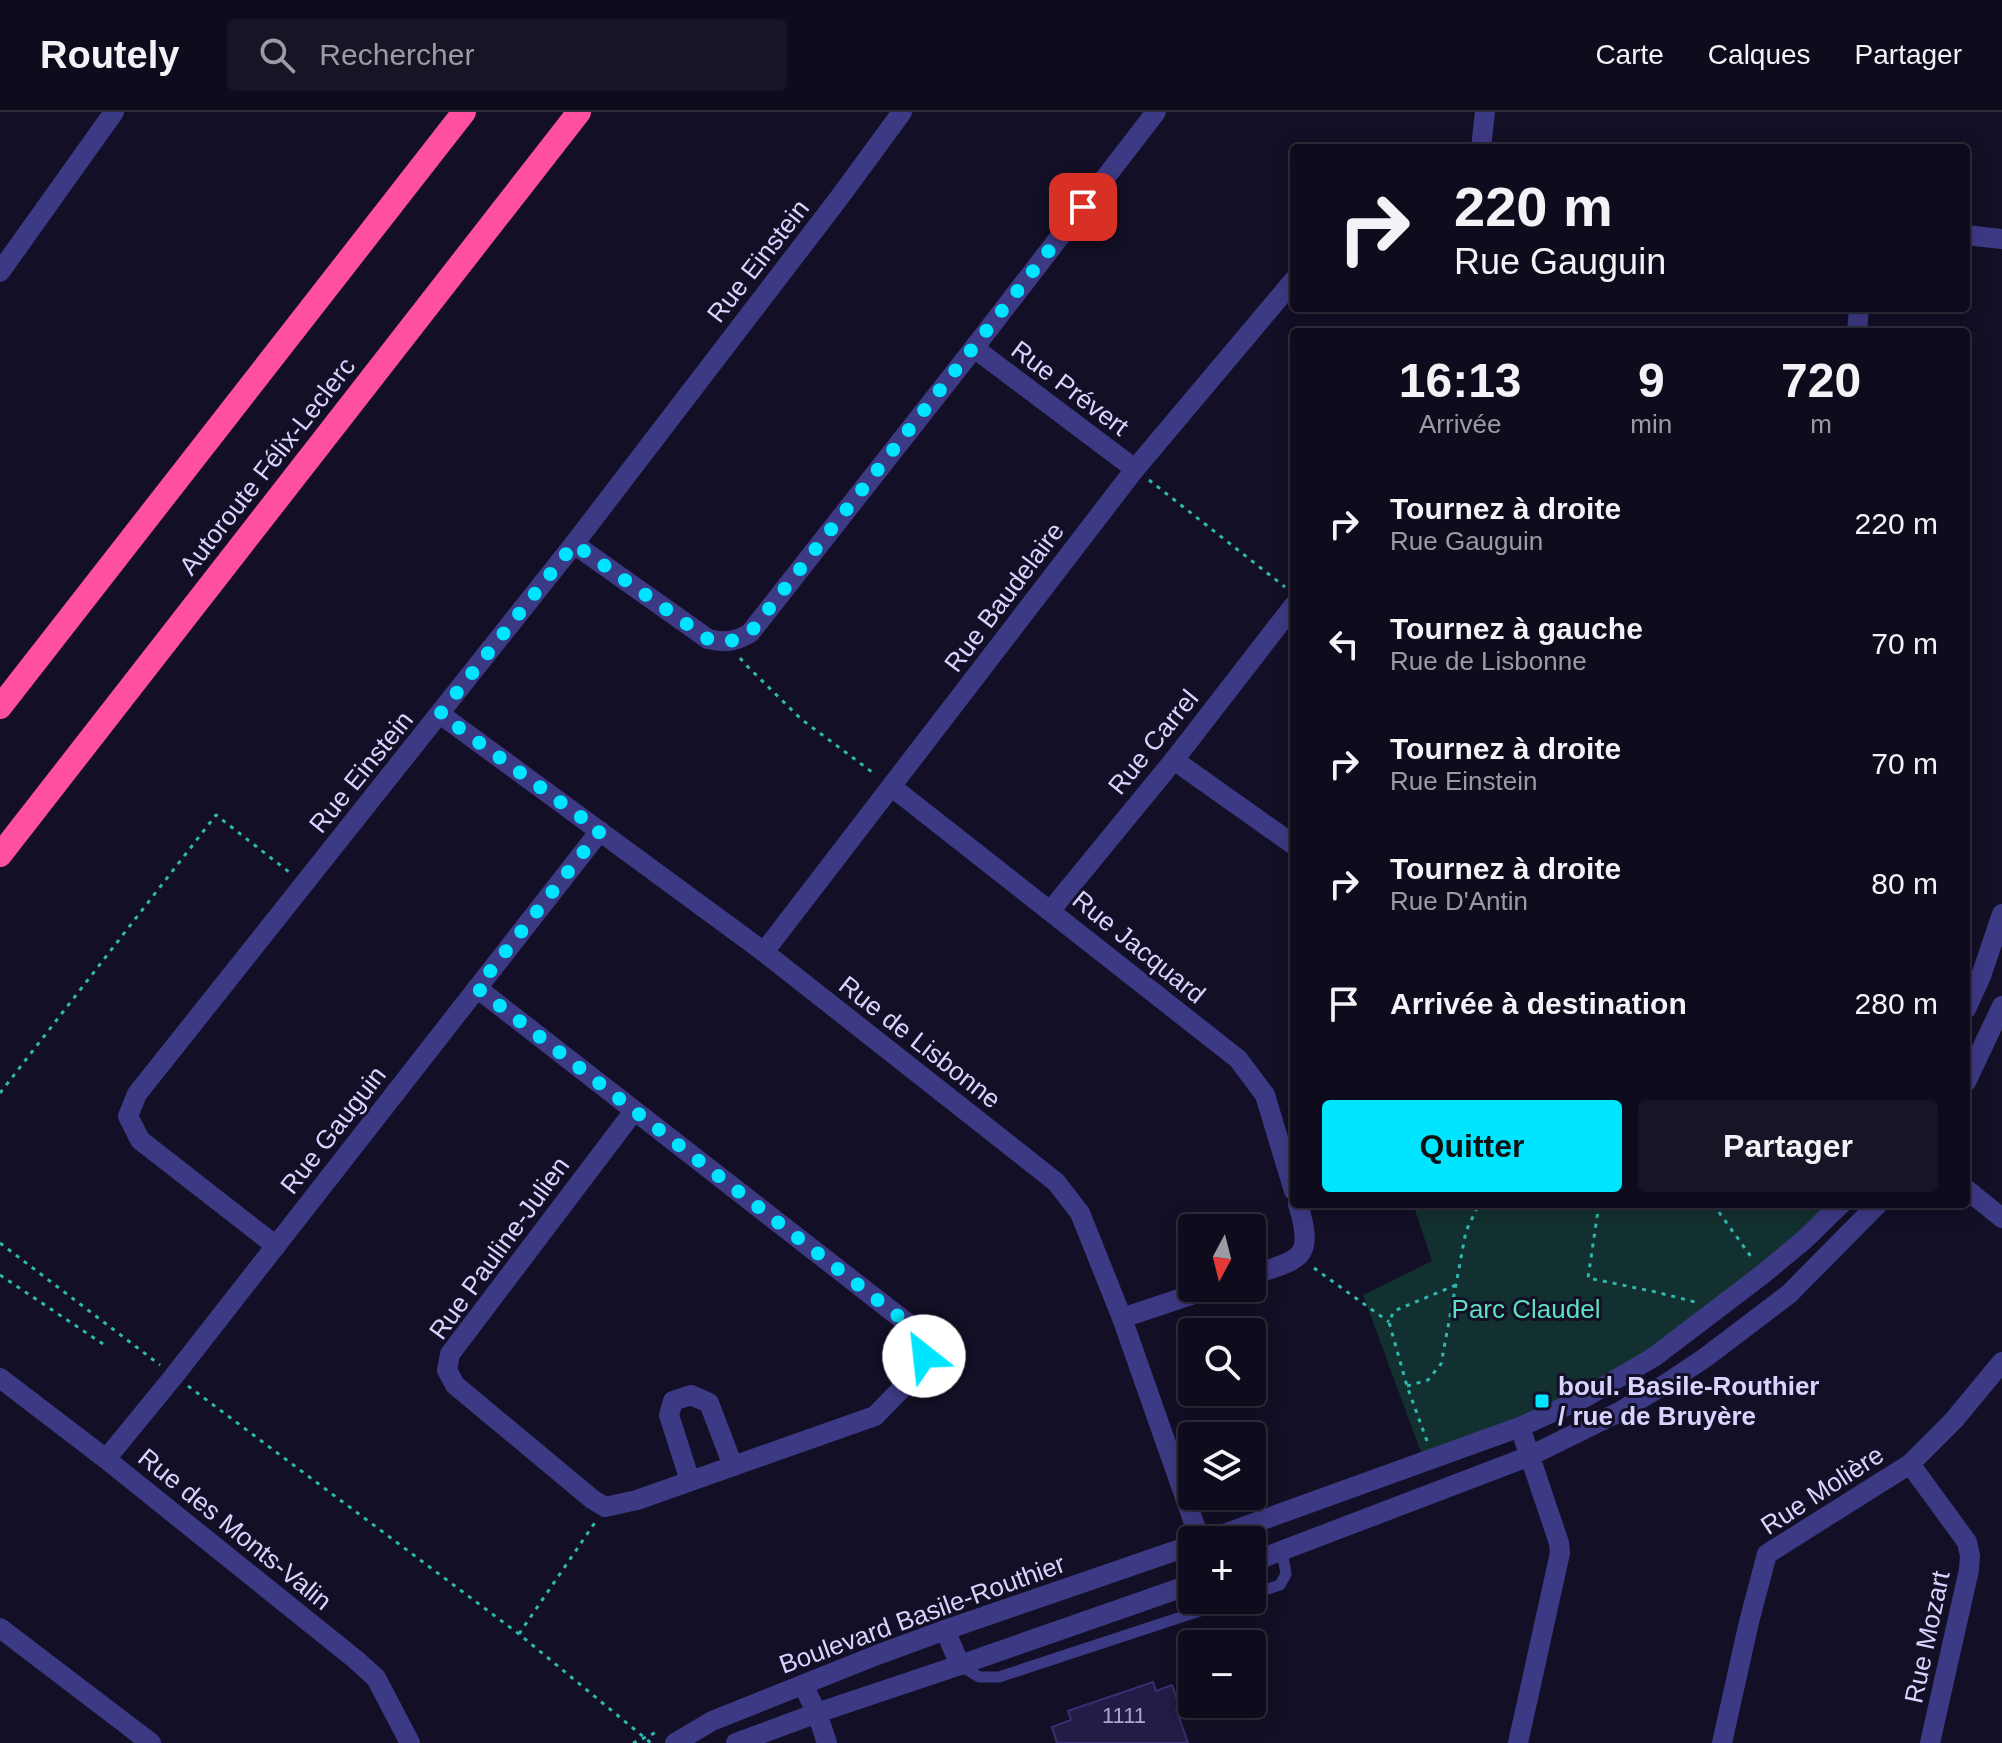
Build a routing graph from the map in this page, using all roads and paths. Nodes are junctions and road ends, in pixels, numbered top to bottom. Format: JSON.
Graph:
{"nodes":[{"id":1,"x":114,"y":112,"type":"edge"},
{"id":2,"x":464,"y":112,"type":"edge"},
{"id":3,"x":579,"y":112,"type":"edge"},
{"id":4,"x":902,"y":112,"type":"edge"},
{"id":5,"x":1156,"y":112,"type":"edge"},
{"id":6,"x":1485,"y":112,"type":"edge"},
{"id":7,"x":1481,"y":144,"type":"edge"},
{"id":8,"x":1970,"y":235,"type":"edge"},
{"id":9,"x":2002,"y":239,"type":"edge"},
{"id":10,"x":0,"y":272,"type":"edge"},
{"id":11,"x":1290,"y":285,"type":"edge"},
{"id":12,"x":974,"y":348,"type":"junction"},
{"id":13,"x":1135,"y":469,"type":"junction"},
{"id":14,"x":574,"y":544,"type":"junction"},
{"id":15,"x":1290,"y":592,"type":"edge"},
{"id":16,"x":1290,"y":610,"type":"edge"},
{"id":17,"x":728,"y":642,"type":"junction"},
{"id":18,"x":0,"y":707,"type":"edge"},
{"id":19,"x":440,"y":714,"type":"junction"},
{"id":20,"x":1174,"y":760,"type":"junction"},
{"id":21,"x":892,"y":787,"type":"junction"},
{"id":22,"x":600,"y":831,"type":"junction"},
{"id":23,"x":1290,"y":842,"type":"edge"},
{"id":24,"x":0,"y":855,"type":"edge"},
{"id":25,"x":305,"y":884,"type":"junction"},
{"id":26,"x":1051,"y":910,"type":"junction"},
{"id":27,"x":2002,"y":914,"type":"edge"},
{"id":28,"x":764,"y":952,"type":"junction"},
{"id":29,"x":477,"y":988,"type":"junction"},
{"id":30,"x":1970,"y":1000,"type":"edge"},
{"id":31,"x":2002,"y":1006,"type":"edge"},
{"id":32,"x":1970,"y":1074,"type":"edge"},
{"id":33,"x":0,"y":1093,"type":"edge"},
{"id":34,"x":634,"y":1111,"type":"junction"},
{"id":35,"x":1290,"y":1178,"type":"edge"},
{"id":36,"x":1970,"y":1192,"type":"edge"},
{"id":37,"x":1299,"y":1208,"type":"edge"},
{"id":38,"x":1477,"y":1208,"type":"edge"},
{"id":39,"x":1598,"y":1208,"type":"edge"},
{"id":40,"x":1716,"y":1208,"type":"edge"},
{"id":41,"x":1837,"y":1208,"type":"edge"},
{"id":42,"x":1874,"y":1208,"type":"edge"},
{"id":43,"x":2002,"y":1218,"type":"edge"},
{"id":44,"x":0,"y":1243,"type":"edge"},
{"id":45,"x":276,"y":1246,"type":"junction"},
{"id":46,"x":1298,"y":1256,"type":"junction"},
{"id":47,"x":1266,"y":1270,"type":"edge"},
{"id":48,"x":1763,"y":1274,"type":"junction"},
{"id":49,"x":0,"y":1275,"type":"edge"},
{"id":50,"x":1456,"y":1285,"type":"junction"},
{"id":51,"x":1178,"y":1299,"type":"edge"},
{"id":52,"x":1718,"y":1309,"type":"junction"},
{"id":53,"x":1122,"y":1318,"type":"junction"},
{"id":54,"x":1389,"y":1322,"type":"junction"},
{"id":55,"x":106,"y":1346,"type":"dead end"},
{"id":56,"x":2002,"y":1362,"type":"edge"},
{"id":57,"x":174,"y":1376,"type":"junction"},
{"id":58,"x":0,"y":1378,"type":"edge"},
{"id":59,"x":1407,"y":1386,"type":"junction"},
{"id":60,"x":1520,"y":1427,"type":"junction"},
{"id":61,"x":1530,"y":1456,"type":"junction"},
{"id":62,"x":106,"y":1459,"type":"junction"},
{"id":63,"x":1425,"y":1463,"type":"junction"},
{"id":64,"x":1910,"y":1464,"type":"junction"},
{"id":65,"x":733,"y":1466,"type":"junction"},
{"id":66,"x":690,"y":1481,"type":"junction"},
{"id":67,"x":605,"y":1507,"type":"junction"},
{"id":68,"x":1195,"y":1526,"type":"edge"},
{"id":69,"x":1247,"y":1526,"type":"edge"},
{"id":70,"x":1178,"y":1550,"type":"edge"},
{"id":71,"x":1282,"y":1551,"type":"junction"},
{"id":72,"x":1266,"y":1557,"type":"edge"},
{"id":73,"x":1178,"y":1589,"type":"edge"},
{"id":74,"x":1266,"y":1590,"type":"edge"},
{"id":75,"x":1190,"y":1614,"type":"edge"},
{"id":76,"x":0,"y":1628,"type":"edge"},
{"id":77,"x":945,"y":1630,"type":"junction"},
{"id":78,"x":519,"y":1634,"type":"junction"},
{"id":79,"x":960,"y":1665,"type":"junction"},
{"id":80,"x":803,"y":1685,"type":"junction"},
{"id":81,"x":817,"y":1713,"type":"junction"},
{"id":82,"x":151,"y":1743,"type":"edge"},
{"id":83,"x":410,"y":1743,"type":"edge"},
{"id":84,"x":651,"y":1743,"type":"edge"},
{"id":85,"x":675,"y":1743,"type":"edge"},
{"id":86,"x":736,"y":1743,"type":"edge"},
{"id":87,"x":827,"y":1743,"type":"edge"},
{"id":88,"x":1518,"y":1743,"type":"edge"},
{"id":89,"x":1722,"y":1743,"type":"edge"},
{"id":90,"x":1930,"y":1743,"type":"edge"}],
"edges":[{"from":1,"to":10,"type":"street"},
{"from":2,"to":18,"type":"highway"},
{"from":3,"to":24,"type":"highway","name":"Autoroute Félix-Leclerc"},
{"from":4,"to":14,"type":"street","name":"Rue Einstein"},
{"from":5,"to":12,"type":"street"},
{"from":6,"to":7,"type":"street"},
{"from":8,"to":9,"type":"street"},
{"from":11,"to":13,"type":"street","name":"Rue Baudelaire"},
{"from":12,"to":13,"type":"street","name":"Rue Prévert"},
{"from":12,"to":17,"type":"street"},
{"from":13,"to":15,"type":"path"},
{"from":13,"to":21,"type":"street","name":"Rue Baudelaire"},
{"from":14,"to":17,"type":"street"},
{"from":14,"to":19,"type":"street","name":"Rue Einstein"},
{"from":16,"to":20,"type":"street","name":"Rue Carrel"},
{"from":17,"to":21,"type":"path"},
{"from":19,"to":22,"type":"street","name":"Rue de Lisbonne"},
{"from":19,"to":25,"type":"street","name":"Rue Einstein"},
{"from":20,"to":23,"type":"street"},
{"from":20,"to":26,"type":"street","name":"Rue Carrel"},
{"from":21,"to":26,"type":"street","name":"Rue Jacquard"},
{"from":21,"to":28,"type":"street","name":"Rue Baudelaire"},
{"from":22,"to":28,"type":"street","name":"Rue de Lisbonne"},
{"from":22,"to":29,"type":"street","name":"Rue Gauguin"},
{"from":25,"to":33,"type":"path"},
{"from":25,"to":45,"type":"street","name":"Rue Einstein"},
{"from":26,"to":35,"type":"street","name":"Rue Jacquard"},
{"from":27,"to":30,"type":"street"},
{"from":28,"to":53,"type":"street","name":"Rue de Lisbonne"},
{"from":29,"to":34,"type":"street"},
{"from":29,"to":45,"type":"street","name":"Rue Gauguin"},
{"from":31,"to":32,"type":"street"},
{"from":34,"to":65,"type":"street"},
{"from":34,"to":67,"type":"street","name":"Rue Pauline-Julien"},
{"from":36,"to":43,"type":"street"},
{"from":37,"to":46,"type":"street"},
{"from":38,"to":50,"type":"path"},
{"from":39,"to":52,"type":"path"},
{"from":40,"to":48,"type":"path"},
{"from":41,"to":48,"type":"street"},
{"from":42,"to":61,"type":"street"},
{"from":44,"to":57,"type":"path"},
{"from":45,"to":57,"type":"street","name":"Rue Gauguin"},
{"from":46,"to":47,"type":"street"},
{"from":46,"to":54,"type":"path"},
{"from":48,"to":52,"type":"street"},
{"from":49,"to":55,"type":"path"},
{"from":50,"to":54,"type":"path"},
{"from":50,"to":59,"type":"path"},
{"from":51,"to":53,"type":"street"},
{"from":52,"to":60,"type":"street"},
{"from":53,"to":68,"type":"street","name":"Rue de Lisbonne"},
{"from":54,"to":59,"type":"path"},
{"from":56,"to":64,"type":"street","name":"Rue Molière"},
{"from":57,"to":62,"type":"street","name":"Rue Gauguin"},
{"from":57,"to":78,"type":"path"},
{"from":58,"to":62,"type":"street","name":"Rue des Monts-Valin"},
{"from":59,"to":63,"type":"path"},
{"from":60,"to":61,"type":"street"},
{"from":60,"to":63,"type":"street"},
{"from":61,"to":71,"type":"street"},
{"from":61,"to":88,"type":"street"},
{"from":62,"to":83,"type":"street","name":"Rue des Monts-Valin"},
{"from":63,"to":69,"type":"street"},
{"from":64,"to":89,"type":"street","name":"Rue Molière"},
{"from":64,"to":90,"type":"street","name":"Rue Mozart"},
{"from":65,"to":66,"type":"street"},
{"from":65,"to":66,"type":"street"},
{"from":66,"to":67,"type":"street"},
{"from":67,"to":78,"type":"path"},
{"from":70,"to":77,"type":"street","name":"Boulevard Basile-Routhier"},
{"from":71,"to":72,"type":"street"},
{"from":71,"to":74,"type":"lane"},
{"from":73,"to":79,"type":"street"},
{"from":75,"to":79,"type":"lane"},
{"from":76,"to":82,"type":"street"},
{"from":77,"to":79,"type":"street"},
{"from":77,"to":80,"type":"street","name":"Boulevard Basile-Routhier"},
{"from":78,"to":84,"type":"path"},
{"from":79,"to":81,"type":"street"},
{"from":80,"to":81,"type":"street"},
{"from":80,"to":85,"type":"street","name":"Boulevard Basile-Routhier"},
{"from":81,"to":86,"type":"street"},
{"from":81,"to":87,"type":"street"}]}
